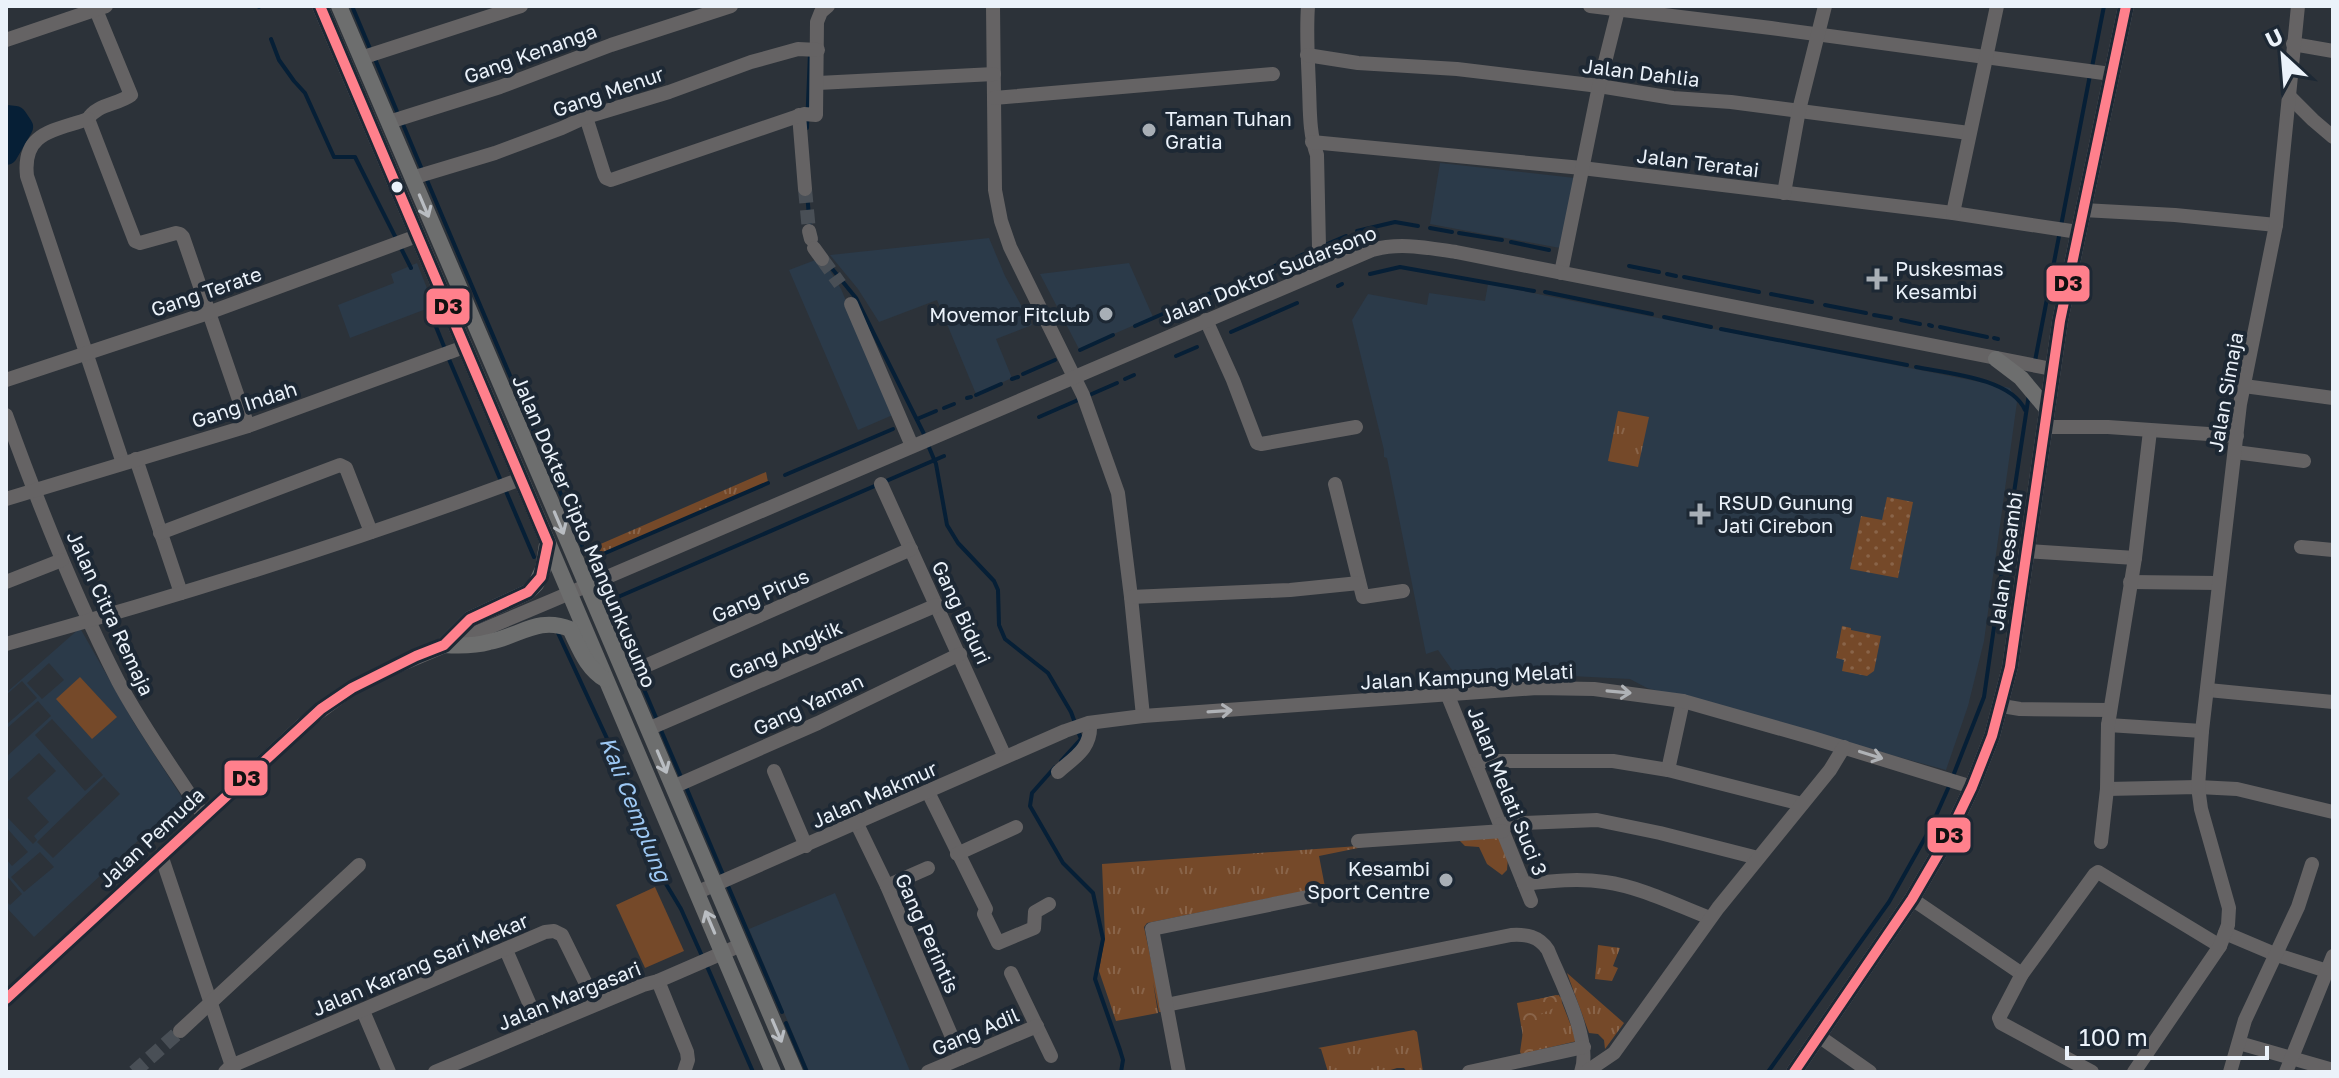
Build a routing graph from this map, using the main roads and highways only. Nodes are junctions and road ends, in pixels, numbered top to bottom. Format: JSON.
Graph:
{"nodes":[{"id":1,"x":320,"y":6,"type":"edge"},
{"id":2,"x":339,"y":6,"type":"edge"},
{"id":3,"x":2126,"y":6,"type":"edge"},
{"id":4,"x":1996,"y":359,"type":"road end"},
{"id":5,"x":2038,"y":398,"type":"junction"},
{"id":6,"x":547,"y":548,"type":"junction"},
{"id":7,"x":609,"y":681,"type":"junction"},
{"id":8,"x":773,"y":1072,"type":"edge"},
{"id":9,"x":795,"y":1072,"type":"edge"},
{"id":10,"x":1794,"y":1072,"type":"edge"}],
"edges":[{"from":1,"to":6,"type":"main road","name":"Jalan Dokter Cipto Mangunkusumo"},
{"from":2,"to":9,"type":"main road","name":"Jalan Dokter Cipto Mangunkusumo","one_way":true},
{"from":3,"to":5,"type":"main road","name":"Jalan Kesambi"},
{"from":4,"to":5,"type":"main road"},
{"from":5,"to":10,"type":"main road","name":"Jalan Kesambi"},
{"from":6,"to":7,"type":"main road","name":"Jalan Dokter Cipto Mangunkusumo"},
{"from":6,"to":7,"type":"main road"},
{"from":8,"to":7,"type":"main road","name":"Jalan Dokter Cipto Mangunkusumo","one_way":true}]}
